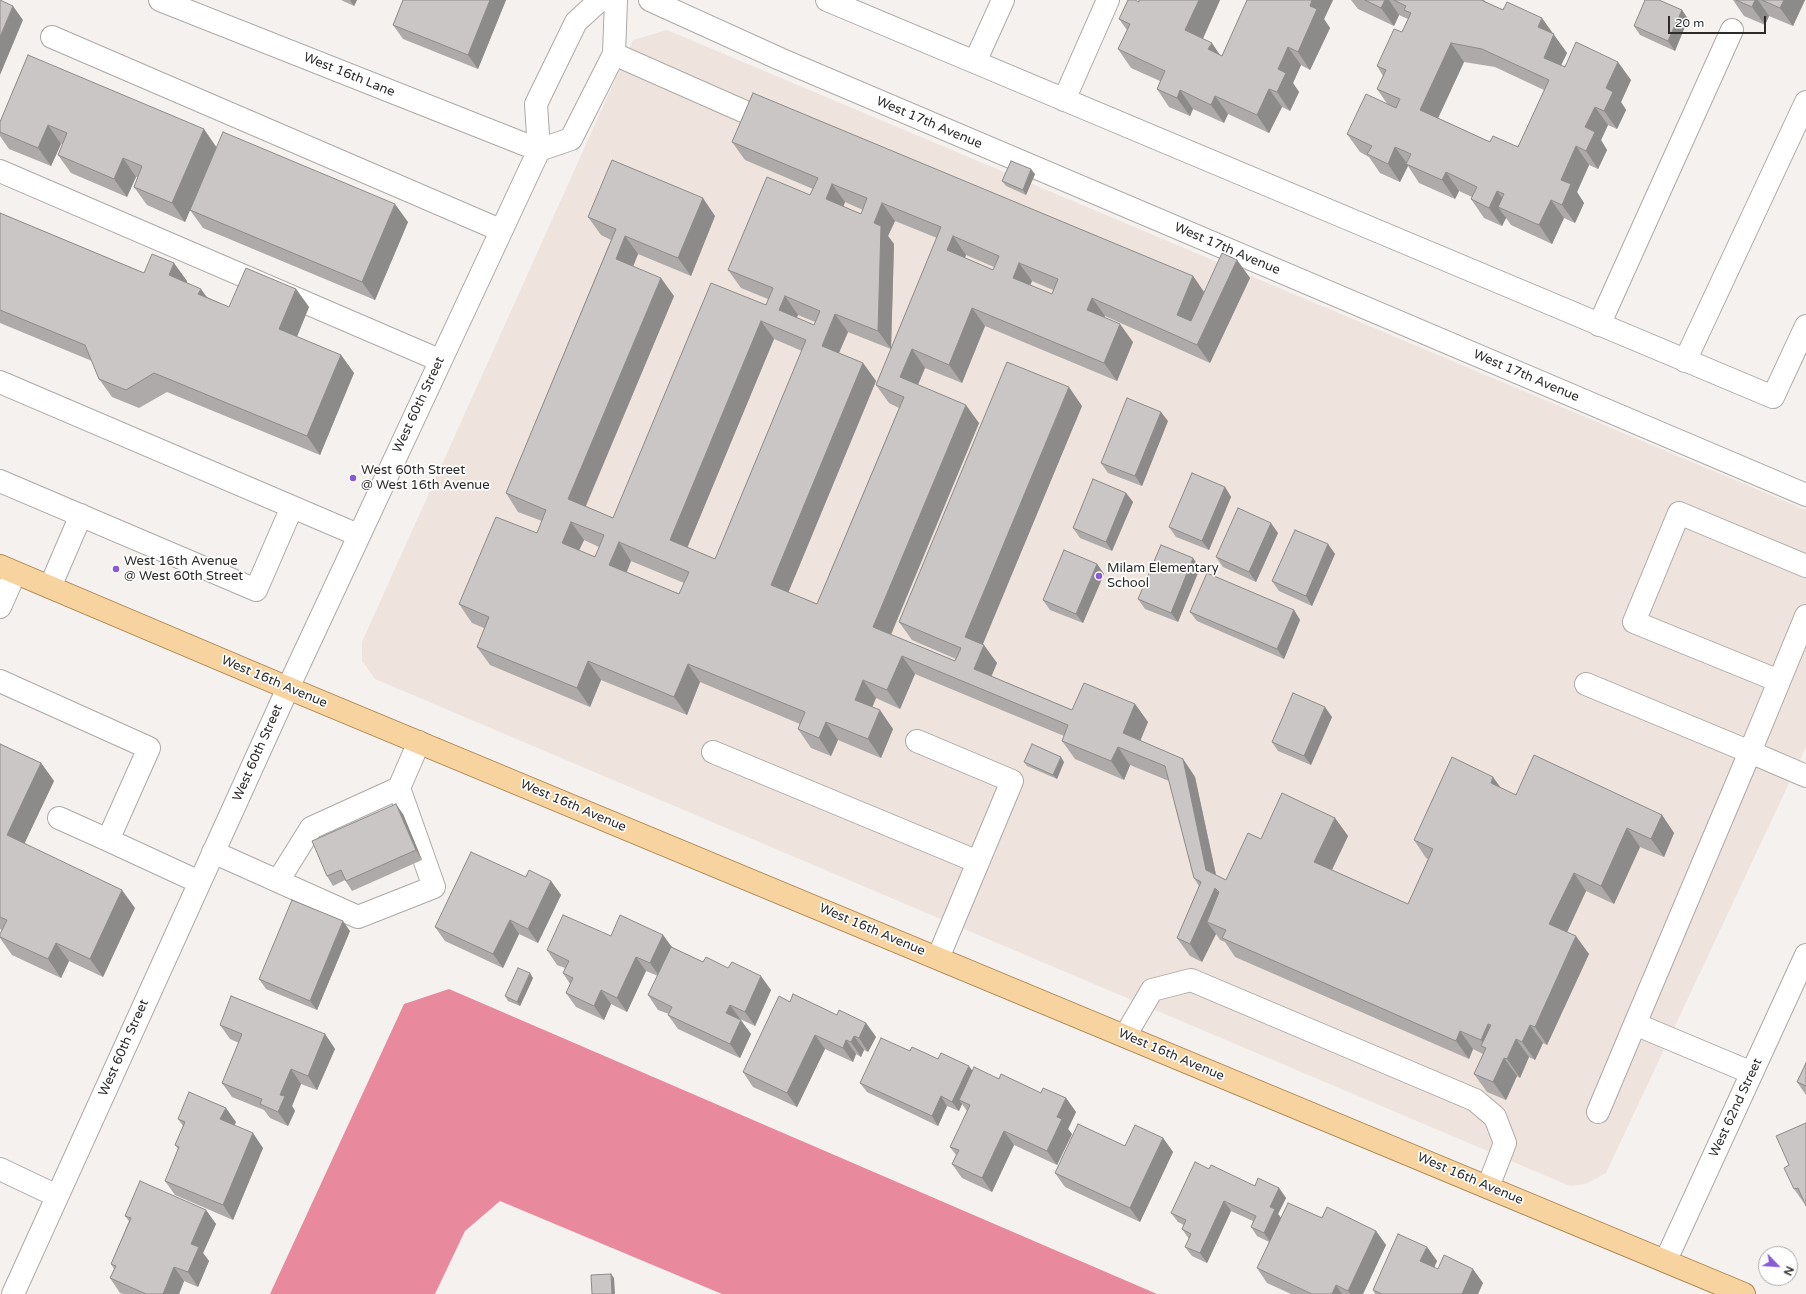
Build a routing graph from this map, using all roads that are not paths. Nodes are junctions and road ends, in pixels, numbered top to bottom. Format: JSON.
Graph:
{"nodes":[{"id":1,"x":600,"y":0,"type":"edge"},
{"id":2,"x":616,"y":0,"type":"edge"},
{"id":3,"x":650,"y":0,"type":"edge"},
{"id":4,"x":827,"y":0,"type":"edge"},
{"id":5,"x":1003,"y":0,"type":"edge"},
{"id":6,"x":1108,"y":0,"type":"edge"},
{"id":7,"x":169,"y":2,"type":"edge"},
{"id":8,"x":1732,"y":30,"type":"dead end"},
{"id":9,"x":52,"y":37,"type":"dead end"},
{"id":10,"x":614,"y":54,"type":"junction"},
{"id":11,"x":975,"y":62,"type":"junction"},
{"id":12,"x":1064,"y":100,"type":"junction"},
{"id":13,"x":1806,"y":102,"type":"edge"},
{"id":14,"x":743,"y":111,"type":"dead end"},
{"id":15,"x":538,"y":150,"type":"junction"},
{"id":16,"x":0,"y":172,"type":"edge"},
{"id":17,"x":500,"y":230,"type":"junction"},
{"id":18,"x":1599,"y":325,"type":"junction"},
{"id":19,"x":1806,"y":326,"type":"edge"},
{"id":20,"x":439,"y":360,"type":"junction"},
{"id":21,"x":1685,"y":361,"type":"junction"},
{"id":22,"x":0,"y":382,"type":"edge"},
{"id":23,"x":0,"y":481,"type":"edge"},
{"id":24,"x":1806,"y":495,"type":"edge"},
{"id":25,"x":292,"y":507,"type":"junction"},
{"id":26,"x":81,"y":515,"type":"junction"},
{"id":27,"x":358,"y":535,"type":"junction"},
{"id":28,"x":1806,"y":566,"type":"edge"},
{"id":29,"x":8,"y":569,"type":"edge"},
{"id":30,"x":50,"y":587,"type":"junction"},
{"id":31,"x":0,"y":607,"type":"edge"},
{"id":32,"x":1806,"y":616,"type":"edge"},
{"id":33,"x":0,"y":681,"type":"edge"},
{"id":34,"x":1779,"y":681,"type":"junction"},
{"id":35,"x":1586,"y":684,"type":"dead end"},
{"id":36,"x":288,"y":688,"type":"junction"},
{"id":37,"x":419,"y":742,"type":"junction"},
{"id":38,"x":917,"y":742,"type":"dead end"},
{"id":39,"x":713,"y":752,"type":"dead end"},
{"id":40,"x":1750,"y":752,"type":"junction"},
{"id":41,"x":1806,"y":776,"type":"edge"},
{"id":42,"x":399,"y":788,"type":"junction"},
{"id":43,"x":59,"y":818,"type":"dead end"},
{"id":44,"x":108,"y":840,"type":"junction"},
{"id":45,"x":213,"y":852,"type":"junction"},
{"id":46,"x":978,"y":862,"type":"junction"},
{"id":47,"x":278,"y":881,"type":"junction"},
{"id":48,"x":199,"y":882,"type":"junction"},
{"id":49,"x":1806,"y":955,"type":"edge"},
{"id":50,"x":938,"y":958,"type":"junction"},
{"id":51,"x":1635,"y":1024,"type":"junction"},
{"id":52,"x":1125,"y":1036,"type":"junction"},
{"id":53,"x":1752,"y":1073,"type":"junction"},
{"id":54,"x":1598,"y":1112,"type":"dead end"},
{"id":55,"x":0,"y":1169,"type":"edge"},
{"id":56,"x":1488,"y":1187,"type":"junction"},
{"id":57,"x":57,"y":1196,"type":"junction"},
{"id":58,"x":1666,"y":1260,"type":"junction"},
{"id":59,"x":13,"y":1294,"type":"edge"},
{"id":60,"x":1744,"y":1294,"type":"edge"}],
"edges":[{"from":1,"to":15,"type":"street","name":"West 60th Street"},
{"from":2,"to":10,"type":"street"},
{"from":3,"to":24,"type":"street","name":"West 17th Avenue"},
{"from":4,"to":11,"type":"street"},
{"from":5,"to":11,"type":"street"},
{"from":6,"to":12,"type":"street"},
{"from":7,"to":15,"type":"street","name":"West 16th Lane"},
{"from":8,"to":18,"type":"street"},
{"from":9,"to":17,"type":"street"},
{"from":10,"to":14,"type":"street"},
{"from":10,"to":15,"type":"street"},
{"from":11,"to":12,"type":"street"},
{"from":12,"to":18,"type":"street"},
{"from":13,"to":21,"type":"street"},
{"from":15,"to":17,"type":"street","name":"West 60th Street"},
{"from":16,"to":20,"type":"street"},
{"from":17,"to":20,"type":"street","name":"West 60th Street"},
{"from":18,"to":21,"type":"street"},
{"from":19,"to":21,"type":"street"},
{"from":20,"to":27,"type":"street","name":"West 60th Street"},
{"from":22,"to":25,"type":"street"},
{"from":23,"to":26,"type":"street"},
{"from":25,"to":26,"type":"street"},
{"from":25,"to":27,"type":"street"},
{"from":26,"to":30,"type":"street"},
{"from":27,"to":36,"type":"street","name":"West 60th Street"},
{"from":28,"to":34,"type":"street"},
{"from":29,"to":30,"type":"main road","name":"West 16th Avenue"},
{"from":29,"to":31,"type":"street"},
{"from":30,"to":36,"type":"main road","name":"West 16th Avenue"},
{"from":32,"to":34,"type":"street"},
{"from":33,"to":44,"type":"street"},
{"from":34,"to":40,"type":"street"},
{"from":35,"to":40,"type":"street"},
{"from":36,"to":37,"type":"main road","name":"West 16th Avenue"},
{"from":36,"to":45,"type":"street","name":"West 60th Street"},
{"from":37,"to":42,"type":"street"},
{"from":37,"to":50,"type":"main road","name":"West 16th Avenue"},
{"from":38,"to":46,"type":"street"},
{"from":39,"to":46,"type":"street"},
{"from":40,"to":41,"type":"street"},
{"from":40,"to":51,"type":"street"},
{"from":42,"to":47,"type":"street"},
{"from":42,"to":47,"type":"street"},
{"from":43,"to":44,"type":"street"},
{"from":44,"to":48,"type":"street"},
{"from":45,"to":47,"type":"street"},
{"from":45,"to":48,"type":"street","name":"West 60th Street"},
{"from":46,"to":50,"type":"street"},
{"from":48,"to":57,"type":"street","name":"West 60th Street"},
{"from":49,"to":53,"type":"street","name":"West 62nd Street"},
{"from":50,"to":52,"type":"main road","name":"West 16th Avenue"},
{"from":51,"to":53,"type":"street"},
{"from":51,"to":54,"type":"street"},
{"from":52,"to":56,"type":"main road","name":"West 16th Avenue"},
{"from":52,"to":56,"type":"street"},
{"from":53,"to":58,"type":"street","name":"West 62nd Street"},
{"from":55,"to":57,"type":"street"},
{"from":56,"to":58,"type":"main road","name":"West 16th Avenue"},
{"from":57,"to":59,"type":"street","name":"West 60th Street"},
{"from":58,"to":60,"type":"main road","name":"West 16th Avenue"}]}
